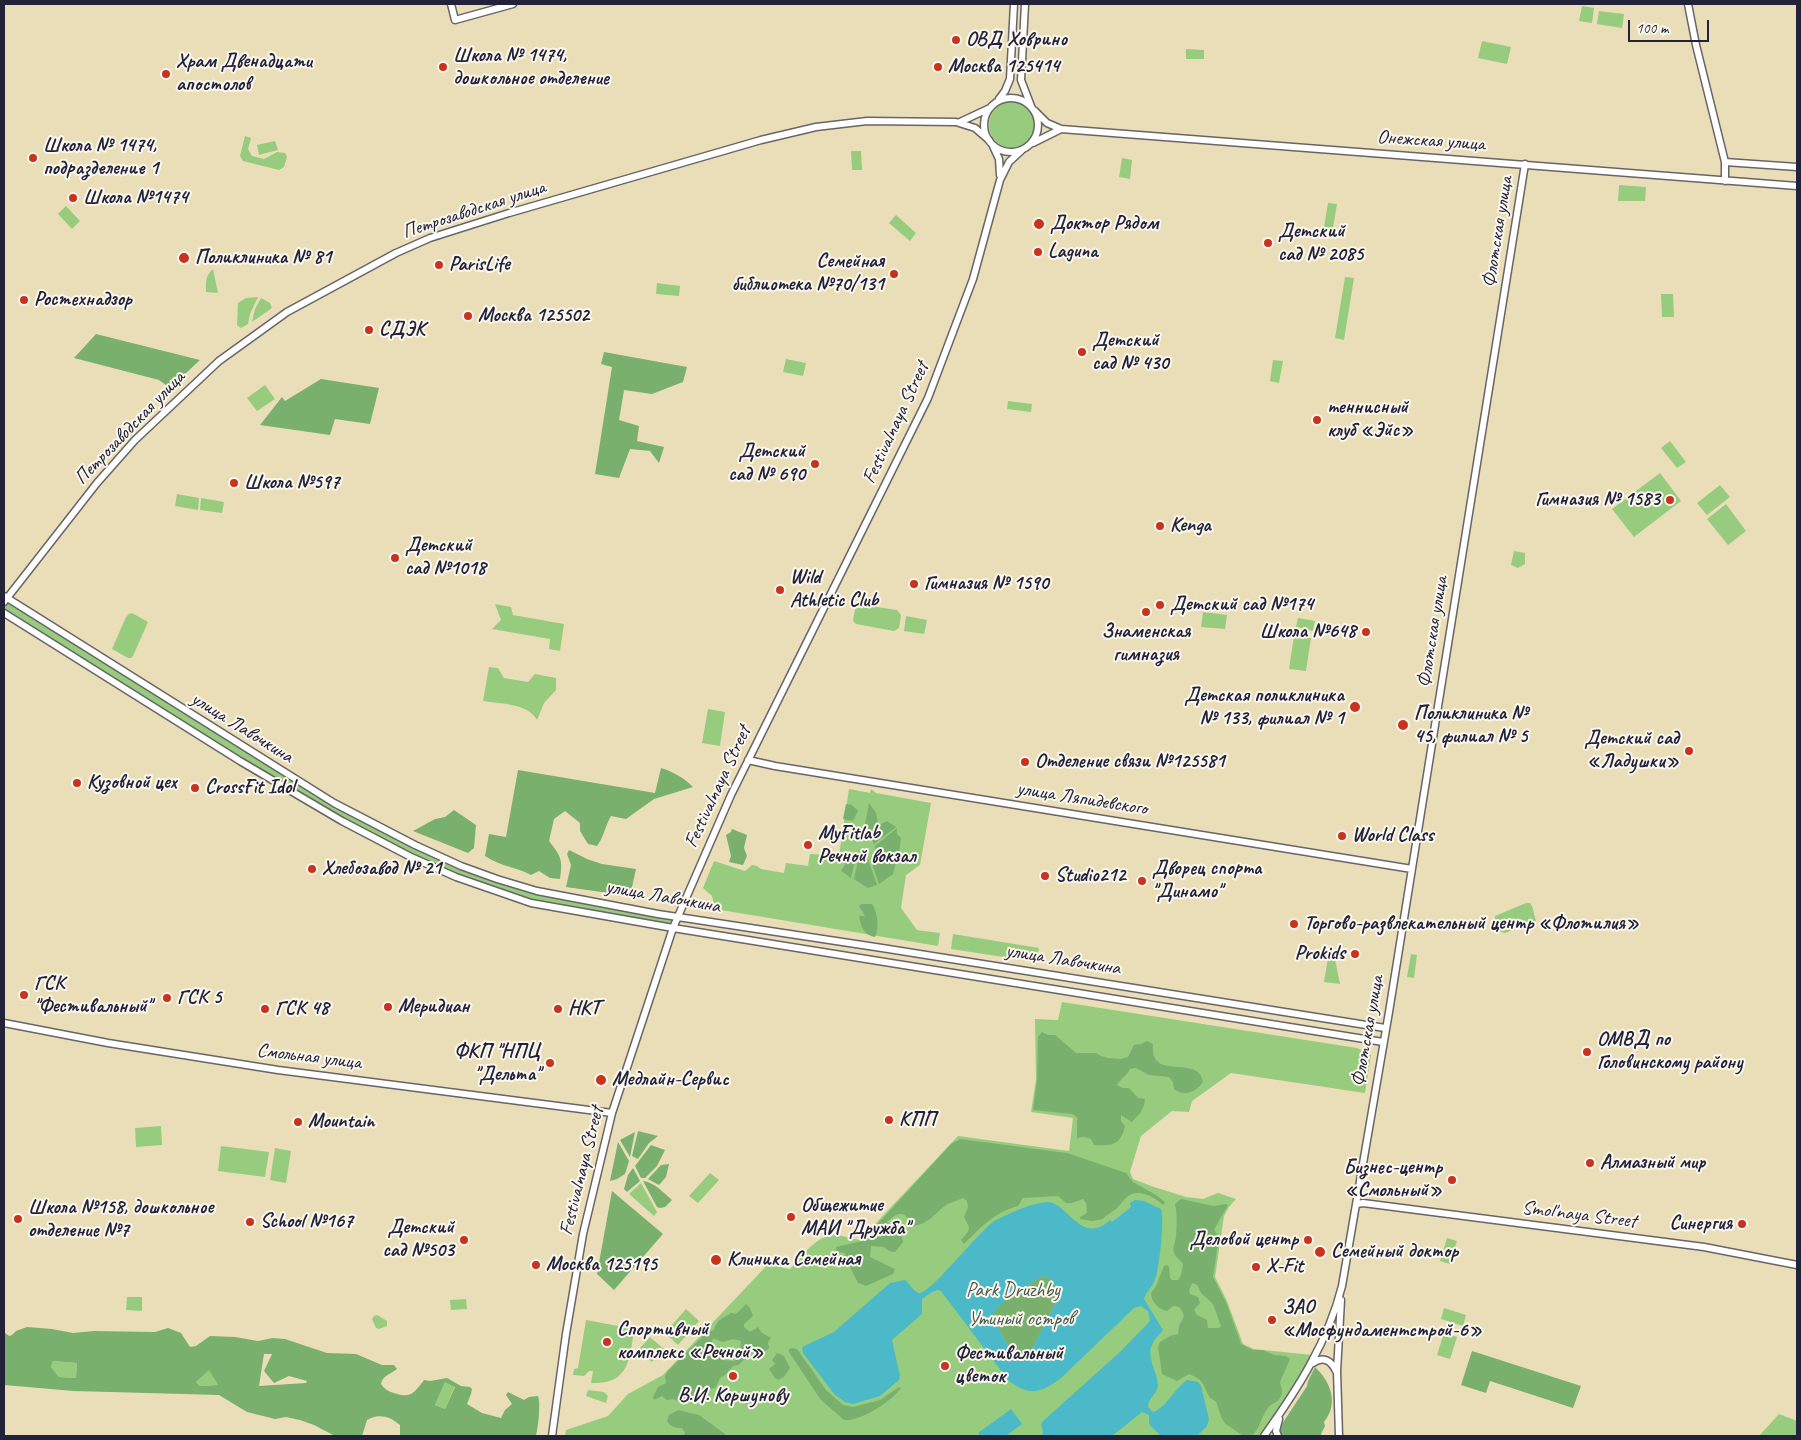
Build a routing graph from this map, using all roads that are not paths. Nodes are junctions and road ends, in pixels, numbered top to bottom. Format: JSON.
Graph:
{"nodes":[{"id":1,"x":451,"y":4,"type":"edge"},
{"id":2,"x":513,"y":4,"type":"edge"},
{"id":3,"x":1014,"y":4,"type":"edge"},
{"id":4,"x":1025,"y":4,"type":"edge"},
{"id":5,"x":1688,"y":4,"type":"edge"},
{"id":6,"x":996,"y":102,"type":"junction"},
{"id":7,"x":991,"y":107,"type":"junction"},
{"id":8,"x":1033,"y":109,"type":"junction"},
{"id":9,"x":959,"y":122,"type":"junction"},
{"id":10,"x":1061,"y":128,"type":"junction"},
{"id":11,"x":990,"y":143,"type":"junction"},
{"id":12,"x":1030,"y":145,"type":"junction"},
{"id":13,"x":1022,"y":150,"type":"junction"},
{"id":14,"x":1725,"y":162,"type":"junction"},
{"id":15,"x":1525,"y":164,"type":"junction"},
{"id":16,"x":1797,"y":167,"type":"edge"},
{"id":17,"x":1000,"y":180,"type":"junction"},
{"id":18,"x":1725,"y":181,"type":"junction"},
{"id":19,"x":1797,"y":186,"type":"edge"},
{"id":20,"x":5,"y":599,"type":"edge"},
{"id":21,"x":4,"y":612,"type":"edge"},
{"id":22,"x":748,"y":760,"type":"junction"},
{"id":23,"x":334,"y":803,"type":"junction"},
{"id":24,"x":347,"y":811,"type":"junction"},
{"id":25,"x":328,"y":813,"type":"junction"},
{"id":26,"x":342,"y":821,"type":"junction"},
{"id":27,"x":1412,"y":869,"type":"junction"},
{"id":28,"x":677,"y":917,"type":"junction"},
{"id":29,"x":673,"y":928,"type":"junction"},
{"id":30,"x":4,"y":1023,"type":"edge"},
{"id":31,"x":1385,"y":1028,"type":"junction"},
{"id":32,"x":1383,"y":1042,"type":"junction"},
{"id":33,"x":612,"y":1113,"type":"junction"},
{"id":34,"x":1357,"y":1204,"type":"junction"},
{"id":35,"x":1797,"y":1265,"type":"edge"},
{"id":36,"x":1342,"y":1286,"type":"junction"},
{"id":37,"x":1310,"y":1365,"type":"junction"},
{"id":38,"x":1337,"y":1371,"type":"junction"},
{"id":39,"x":1284,"y":1408,"type":"junction"},
{"id":40,"x":552,"y":1436,"type":"edge"},
{"id":41,"x":1264,"y":1436,"type":"edge"},
{"id":42,"x":1278,"y":1436,"type":"edge"},
{"id":43,"x":1339,"y":1436,"type":"edge"}],
"edges":[{"from":1,"to":2,"type":"main road"},
{"from":3,"to":6,"type":"main road"},
{"from":4,"to":8,"type":"main road"},
{"from":5,"to":14,"type":"main road"},
{"from":6,"to":7,"type":"main road"},
{"from":6,"to":8,"type":"main road"},
{"from":7,"to":9,"type":"main road","name":"Петрозаводская улица"},
{"from":7,"to":11,"type":"main road"},
{"from":8,"to":10,"type":"main road","name":"Онежская улица"},
{"from":8,"to":12,"type":"main road"},
{"from":9,"to":11,"type":"main road","name":"Петрозаводская улица"},
{"from":9,"to":20,"type":"main road","name":"Петрозаводская улица"},
{"from":10,"to":12,"type":"main road"},
{"from":10,"to":15,"type":"main road","name":"Онежская улица"},
{"from":11,"to":13,"type":"main road"},
{"from":11,"to":17,"type":"main road","name":"Festivalnaya Street"},
{"from":12,"to":13,"type":"main road"},
{"from":13,"to":17,"type":"main road","name":"Festivalnaya Street"},
{"from":14,"to":16,"type":"main road"},
{"from":14,"to":18,"type":"main road"},
{"from":15,"to":18,"type":"main road","name":"Онежская улица"},
{"from":15,"to":27,"type":"main road","name":"Флотская улица"},
{"from":17,"to":22,"type":"main road","name":"Festivalnaya Street"},
{"from":18,"to":19,"type":"main road","name":"Онежская улица"},
{"from":20,"to":23,"type":"main road","name":"улица Лавочкина"},
{"from":21,"to":25,"type":"main road","name":"улица Лавочкина"},
{"from":22,"to":27,"type":"main road","name":"улица Ляпидевского"},
{"from":22,"to":28,"type":"main road","name":"Festivalnaya Street"},
{"from":23,"to":24,"type":"main road","name":"улица Лавочкина"},
{"from":23,"to":25,"type":"main road"},
{"from":24,"to":26,"type":"main road"},
{"from":24,"to":28,"type":"main road","name":"улица Лавочкина"},
{"from":25,"to":26,"type":"main road","name":"улица Лавочкина"},
{"from":26,"to":29,"type":"main road","name":"улица Лавочкина"},
{"from":27,"to":31,"type":"main road","name":"Флотская улица"},
{"from":28,"to":29,"type":"main road","name":"Festivalnaya Street"},
{"from":28,"to":31,"type":"main road","name":"улица Лавочкина"},
{"from":29,"to":32,"type":"main road","name":"улица Лавочкина"},
{"from":29,"to":33,"type":"main road","name":"Festivalnaya Street"},
{"from":30,"to":33,"type":"main road","name":"Смольная улица"},
{"from":31,"to":32,"type":"main road","name":"Флотская улица"},
{"from":32,"to":34,"type":"main road","name":"Флотская улица"},
{"from":33,"to":40,"type":"main road","name":"Festivalnaya Street"},
{"from":34,"to":35,"type":"main road","name":"Smol'naya Street"},
{"from":34,"to":36,"type":"main road","name":"Флотская улица"},
{"from":36,"to":37,"type":"main road","name":"Флотская улица"},
{"from":36,"to":38,"type":"main road"},
{"from":37,"to":38,"type":"main road"},
{"from":37,"to":39,"type":"main road","name":"Флотская улица"},
{"from":38,"to":43,"type":"main road"},
{"from":39,"to":41,"type":"main road","name":"Флотская улица"},
{"from":39,"to":42,"type":"main road","name":"Флотская улица"}]}
